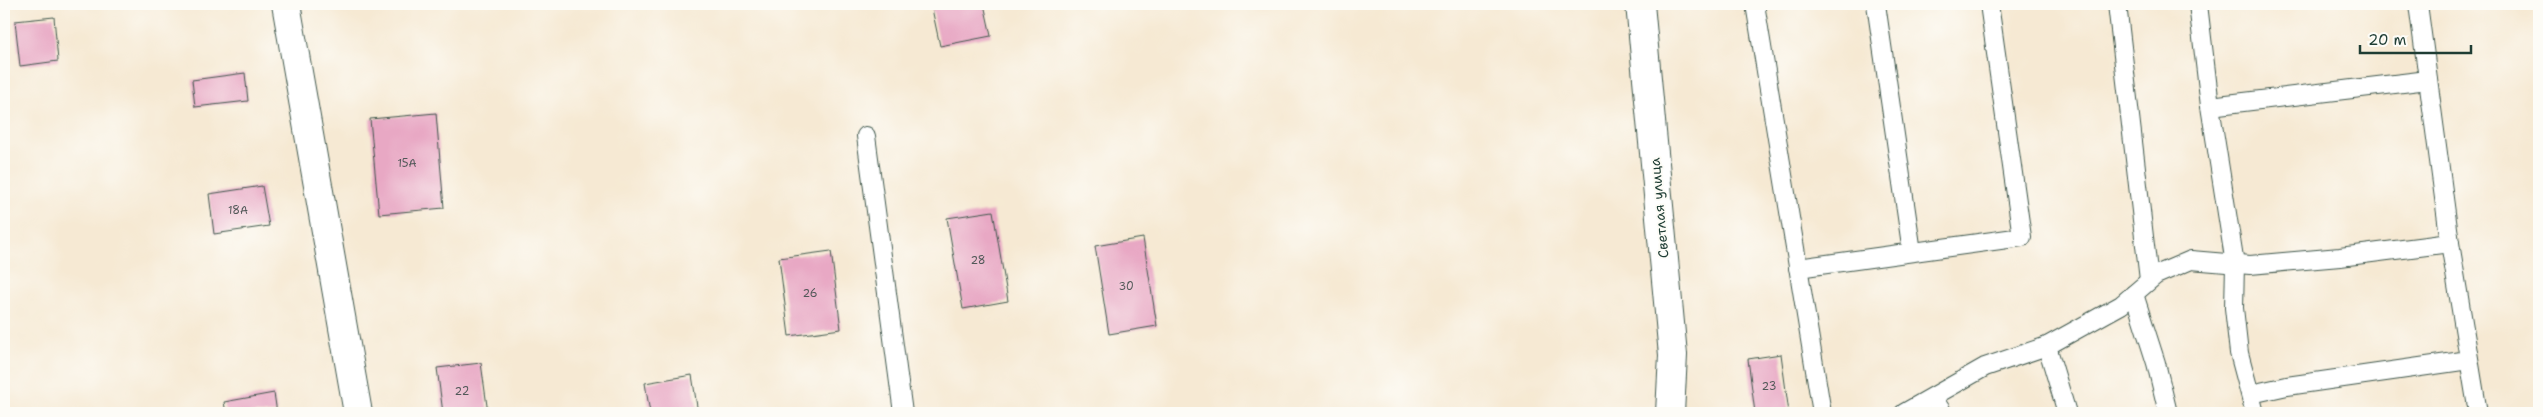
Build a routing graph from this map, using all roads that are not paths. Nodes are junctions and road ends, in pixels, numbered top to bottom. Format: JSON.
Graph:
{"nodes":[{"id":1,"x":286,"y":4,"type":"edge"},
{"id":2,"x":1640,"y":4,"type":"edge"},
{"id":3,"x":1755,"y":4,"type":"edge"},
{"id":4,"x":1876,"y":4,"type":"edge"},
{"id":5,"x":1988,"y":4,"type":"edge"},
{"id":6,"x":2117,"y":4,"type":"edge"},
{"id":7,"x":2198,"y":4,"type":"edge"},
{"id":8,"x":2418,"y":4,"type":"edge"},
{"id":9,"x":2428,"y":80,"type":"junction"},
{"id":10,"x":2210,"y":106,"type":"junction"},
{"id":11,"x":866,"y":136,"type":"dead end"},
{"id":12,"x":2450,"y":243,"type":"junction"},
{"id":13,"x":1912,"y":252,"type":"junction"},
{"id":14,"x":2234,"y":264,"type":"junction"},
{"id":15,"x":1798,"y":268,"type":"junction"},
{"id":16,"x":2149,"y":280,"type":"junction"},
{"id":17,"x":2134,"y":294,"type":"junction"},
{"id":18,"x":2047,"y":346,"type":"junction"},
{"id":19,"x":2469,"y":360,"type":"junction"},
{"id":20,"x":2251,"y":394,"type":"junction"},
{"id":21,"x":1933,"y":398,"type":"junction"},
{"id":22,"x":358,"y":413,"type":"edge"},
{"id":23,"x":903,"y":413,"type":"edge"},
{"id":24,"x":1670,"y":413,"type":"edge"},
{"id":25,"x":1822,"y":413,"type":"edge"},
{"id":26,"x":1904,"y":413,"type":"edge"},
{"id":27,"x":1944,"y":413,"type":"edge"},
{"id":28,"x":2068,"y":413,"type":"edge"},
{"id":29,"x":2168,"y":413,"type":"edge"},
{"id":30,"x":2255,"y":413,"type":"edge"},
{"id":31,"x":2478,"y":413,"type":"edge"}],
"edges":[{"from":1,"to":22,"type":"street"},
{"from":2,"to":24,"type":"street","name":"Светлая улица"},
{"from":3,"to":15,"type":"lane"},
{"from":4,"to":13,"type":"lane"},
{"from":5,"to":13,"type":"lane"},
{"from":6,"to":16,"type":"lane"},
{"from":7,"to":10,"type":"lane"},
{"from":8,"to":9,"type":"lane"},
{"from":9,"to":10,"type":"lane"},
{"from":9,"to":12,"type":"lane"},
{"from":10,"to":14,"type":"lane"},
{"from":11,"to":23,"type":"lane"},
{"from":12,"to":14,"type":"lane"},
{"from":12,"to":19,"type":"lane"},
{"from":13,"to":15,"type":"lane"},
{"from":14,"to":16,"type":"lane"},
{"from":14,"to":20,"type":"lane"},
{"from":15,"to":25,"type":"lane"},
{"from":16,"to":17,"type":"lane"},
{"from":17,"to":18,"type":"lane"},
{"from":17,"to":29,"type":"lane"},
{"from":18,"to":21,"type":"lane"},
{"from":18,"to":28,"type":"lane"},
{"from":19,"to":20,"type":"lane"},
{"from":19,"to":31,"type":"lane"},
{"from":20,"to":30,"type":"lane"},
{"from":21,"to":26,"type":"lane"},
{"from":21,"to":27,"type":"lane"}]}
